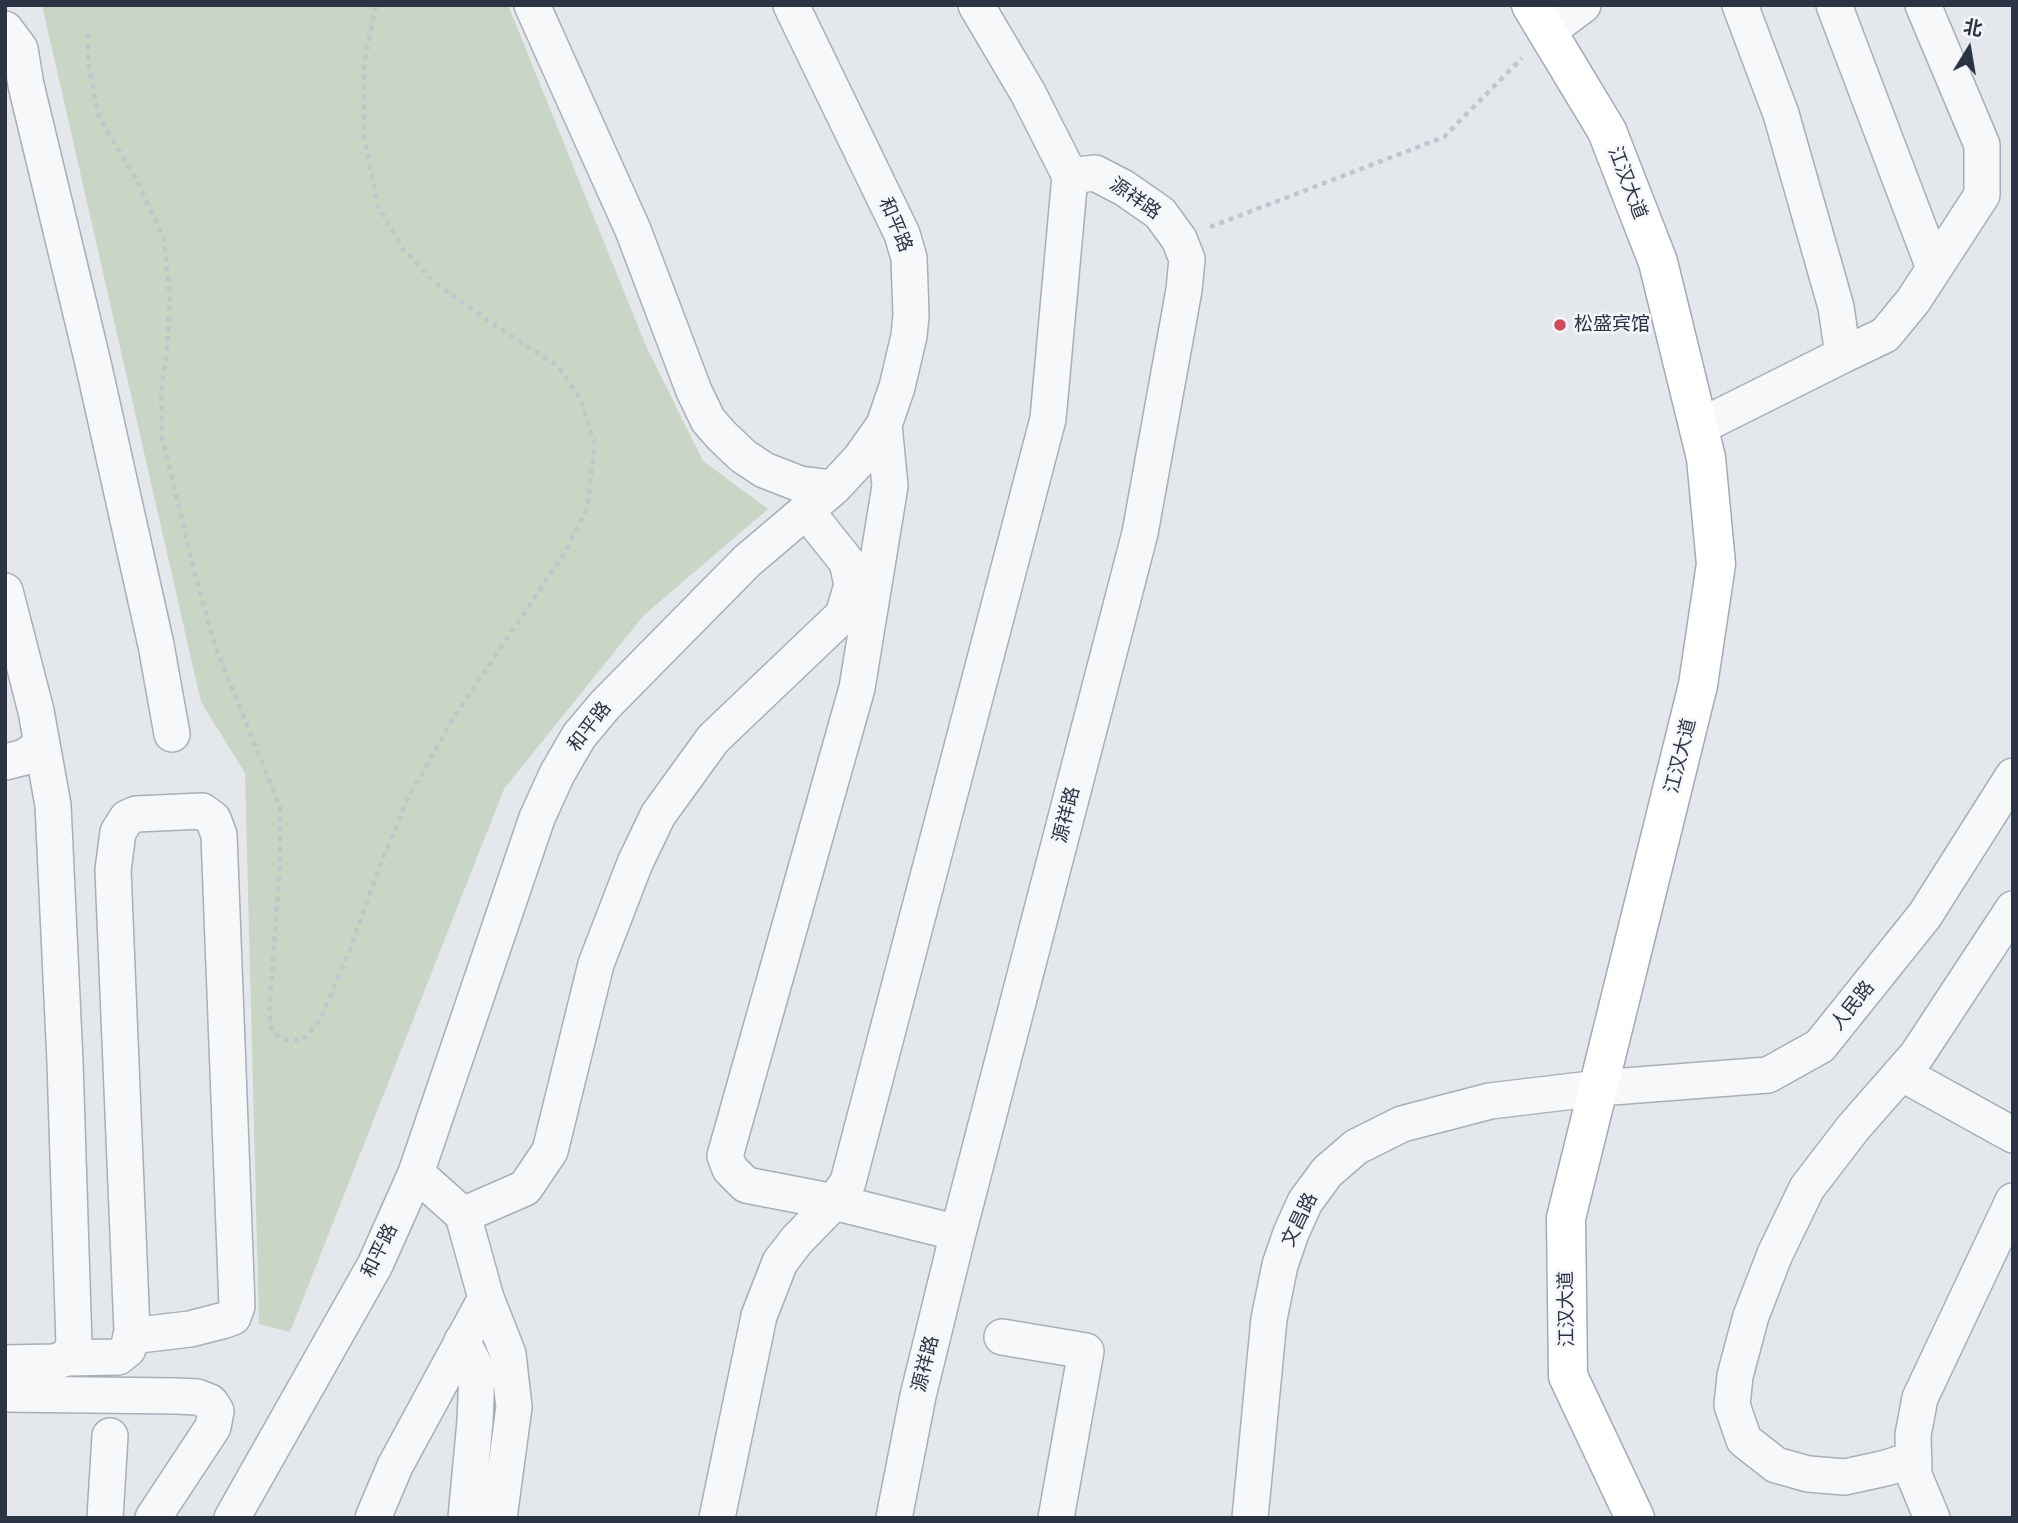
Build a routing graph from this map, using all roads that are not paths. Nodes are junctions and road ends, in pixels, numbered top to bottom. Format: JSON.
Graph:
{"nodes":[{"id":1,"x":532,"y":5,"type":"edge"},
{"id":2,"x":791,"y":5,"type":"edge"},
{"id":3,"x":976,"y":5,"type":"edge"},
{"id":4,"x":1583,"y":5,"type":"edge"},
{"id":5,"x":1834,"y":5,"type":"edge"},
{"id":6,"x":1923,"y":5,"type":"edge"},
{"id":7,"x":1744,"y":7,"type":"edge"},
{"id":8,"x":1539,"y":19,"type":"edge"},
{"id":9,"x":5,"y":29,"type":"edge"},
{"id":10,"x":1070,"y":176,"type":"junction"},
{"id":11,"x":1934,"y":268,"type":"junction"},
{"id":12,"x":1843,"y":355,"type":"junction"},
{"id":13,"x":884,"y":425,"type":"junction"},
{"id":14,"x":1699,"y":427,"type":"junction"},
{"id":15,"x":833,"y":488,"type":"junction"},
{"id":16,"x":807,"y":512,"type":"junction"},
{"id":17,"x":5,"y":591,"type":"edge"},
{"id":18,"x":172,"y":734,"type":"dead end"},
{"id":19,"x":41,"y":745,"type":"junction"},
{"id":20,"x":5,"y":762,"type":"edge"},
{"id":21,"x":2013,"y":776,"type":"edge"},
{"id":22,"x":2013,"y":909,"type":"edge"},
{"id":23,"x":1901,"y":1073,"type":"junction"},
{"id":24,"x":1599,"y":1088,"type":"junction"},
{"id":25,"x":2013,"y":1135,"type":"edge"},
{"id":26,"x":416,"y":1173,"type":"junction"},
{"id":27,"x":2013,"y":1201,"type":"edge"},
{"id":28,"x":834,"y":1202,"type":"junction"},
{"id":29,"x":463,"y":1215,"type":"junction"},
{"id":30,"x":958,"y":1233,"type":"junction"},
{"id":31,"x":486,"y":1298,"type":"junction"},
{"id":32,"x":131,"y":1336,"type":"junction"},
{"id":33,"x":1002,"y":1337,"type":"dead end"},
{"id":34,"x":462,"y":1341,"type":"junction"},
{"id":35,"x":67,"y":1358,"type":"junction"},
{"id":36,"x":6,"y":1388,"type":"edge"},
{"id":37,"x":110,"y":1436,"type":"dead end"},
{"id":38,"x":1914,"y":1459,"type":"junction"},
{"id":39,"x":105,"y":1518,"type":"edge"},
{"id":40,"x":153,"y":1518,"type":"edge"},
{"id":41,"x":232,"y":1518,"type":"edge"},
{"id":42,"x":373,"y":1518,"type":"edge"},
{"id":43,"x":466,"y":1518,"type":"edge"},
{"id":44,"x":499,"y":1518,"type":"edge"},
{"id":45,"x":717,"y":1518,"type":"edge"},
{"id":46,"x":894,"y":1518,"type":"edge"},
{"id":47,"x":1056,"y":1518,"type":"edge"},
{"id":48,"x":1250,"y":1518,"type":"edge"},
{"id":49,"x":1635,"y":1518,"type":"edge"},
{"id":50,"x":1932,"y":1518,"type":"edge"}],
"edges":[{"from":1,"to":15,"type":"street"},
{"from":2,"to":13,"type":"street","name":"和平路"},
{"from":3,"to":10,"type":"street"},
{"from":4,"to":8,"type":"street"},
{"from":5,"to":11,"type":"street"},
{"from":6,"to":11,"type":"street"},
{"from":7,"to":12,"type":"street"},
{"from":8,"to":14,"type":"main road","name":"江汉大道"},
{"from":9,"to":18,"type":"street"},
{"from":10,"to":28,"type":"street"},
{"from":10,"to":30,"type":"street","name":"源祥路"},
{"from":11,"to":12,"type":"street"},
{"from":12,"to":14,"type":"street"},
{"from":13,"to":15,"type":"street","name":"和平路"},
{"from":13,"to":28,"type":"street"},
{"from":14,"to":24,"type":"main road","name":"江汉大道"},
{"from":15,"to":16,"type":"street","name":"和平路"},
{"from":16,"to":26,"type":"street","name":"和平路"},
{"from":16,"to":29,"type":"street"},
{"from":17,"to":19,"type":"street"},
{"from":19,"to":20,"type":"street"},
{"from":19,"to":35,"type":"street"},
{"from":21,"to":24,"type":"street","name":"人民路"},
{"from":22,"to":23,"type":"street"},
{"from":23,"to":25,"type":"street"},
{"from":23,"to":38,"type":"street"},
{"from":24,"to":48,"type":"street","name":"文昌路"},
{"from":24,"to":49,"type":"main road","name":"江汉大道"},
{"from":26,"to":29,"type":"street"},
{"from":26,"to":41,"type":"street","name":"和平路"},
{"from":27,"to":38,"type":"street"},
{"from":28,"to":30,"type":"street"},
{"from":28,"to":45,"type":"street"},
{"from":29,"to":31,"type":"street"},
{"from":30,"to":46,"type":"street","name":"源祥路"},
{"from":31,"to":34,"type":"street"},
{"from":31,"to":44,"type":"street"},
{"from":32,"to":32,"type":"street"},
{"from":32,"to":35,"type":"street"},
{"from":33,"to":47,"type":"street"},
{"from":34,"to":42,"type":"street"},
{"from":34,"to":43,"type":"street"},
{"from":35,"to":36,"type":"street"},
{"from":36,"to":40,"type":"street"},
{"from":37,"to":39,"type":"street"},
{"from":38,"to":50,"type":"street"}]}
